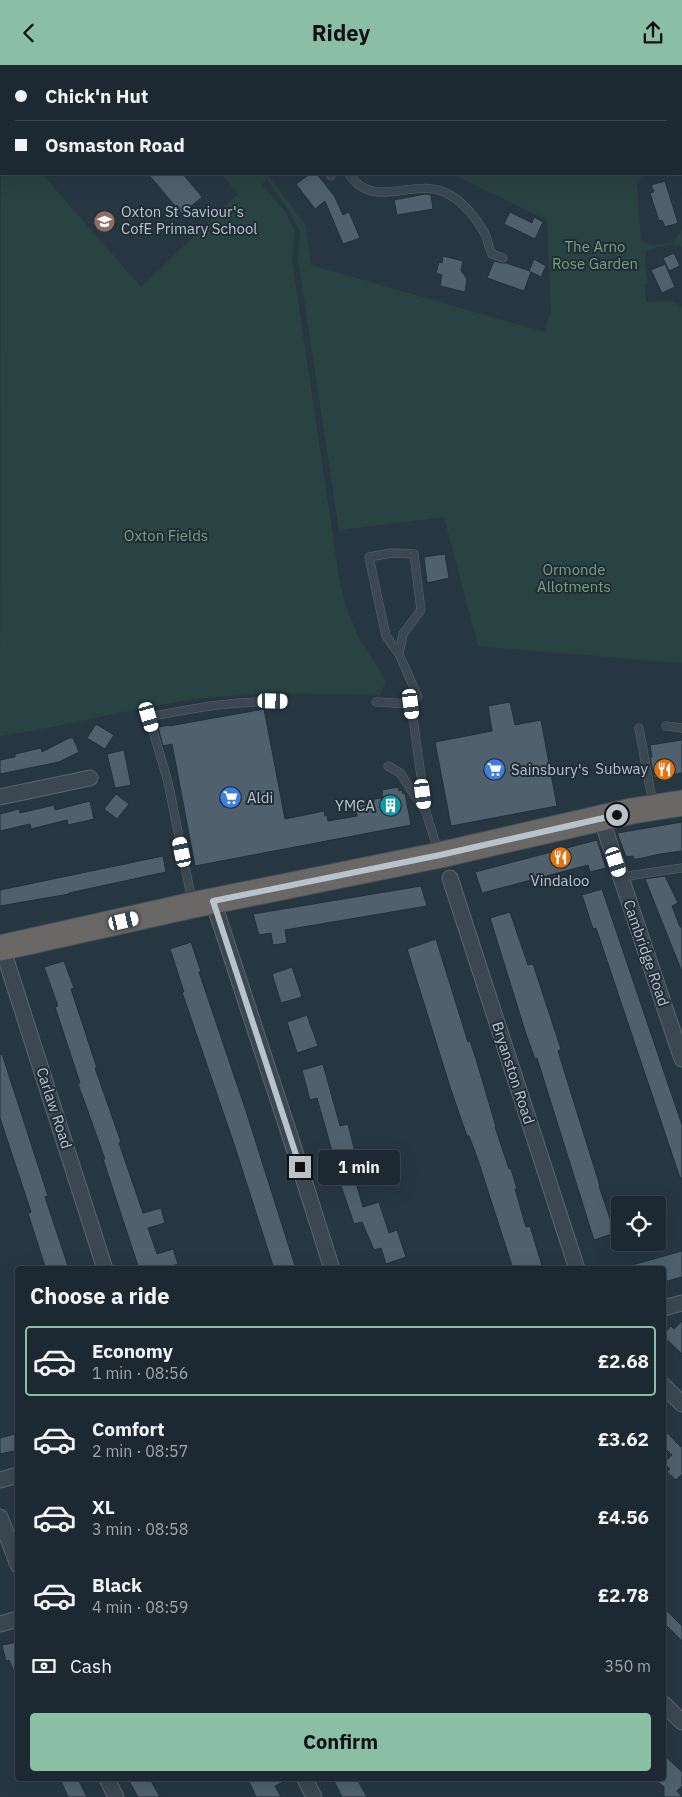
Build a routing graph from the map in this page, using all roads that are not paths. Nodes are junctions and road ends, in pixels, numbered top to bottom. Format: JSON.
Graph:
{"nodes":[{"id":1,"x":357,"y":65,"type":"edge"},
{"id":2,"x":367,"y":65,"type":"edge"},
{"id":3,"x":350,"y":175,"type":"edge"},
{"id":4,"x":503,"y":257,"type":"dead end"},
{"id":5,"x":399,"y":654,"type":"junction"},
{"id":6,"x":418,"y":697,"type":"dead end"},
{"id":7,"x":284,"y":701,"type":"dead end"},
{"id":8,"x":376,"y":702,"type":"dead end"},
{"id":9,"x":666,"y":726,"type":"dead end"},
{"id":10,"x":639,"y":728,"type":"dead end"},
{"id":11,"x":682,"y":728,"type":"edge"},
{"id":12,"x":388,"y":766,"type":"dead end"},
{"id":13,"x":90,"y":778,"type":"dead end"},
{"id":14,"x":0,"y":797,"type":"edge"},
{"id":15,"x":682,"y":803,"type":"edge"},
{"id":16,"x":653,"y":808,"type":"junction"},
{"id":17,"x":426,"y":812,"type":"junction"},
{"id":18,"x":601,"y":818,"type":"junction"},
{"id":19,"x":440,"y":855,"type":"junction"},
{"id":20,"x":682,"y":868,"type":"edge"},
{"id":21,"x":621,"y":877,"type":"junction"},
{"id":22,"x":450,"y":878,"type":"dead end"},
{"id":23,"x":203,"y":903,"type":"junction"},
{"id":24,"x":1,"y":947,"type":"edge"},
{"id":25,"x":682,"y":1059,"type":"edge"},
{"id":26,"x":104,"y":1266,"type":"edge"},
{"id":27,"x":331,"y":1266,"type":"edge"},
{"id":28,"x":576,"y":1266,"type":"edge"},
{"id":29,"x":682,"y":1303,"type":"edge"},
{"id":30,"x":666,"y":1307,"type":"edge"},
{"id":31,"x":666,"y":1388,"type":"edge"},
{"id":32,"x":682,"y":1404,"type":"edge"},
{"id":33,"x":15,"y":1476,"type":"edge"},
{"id":34,"x":0,"y":1479,"type":"edge"},
{"id":35,"x":0,"y":1517,"type":"edge"},
{"id":36,"x":15,"y":1557,"type":"edge"},
{"id":37,"x":15,"y":1620,"type":"edge"},
{"id":38,"x":0,"y":1624,"type":"edge"},
{"id":39,"x":666,"y":1706,"type":"edge"},
{"id":40,"x":682,"y":1722,"type":"edge"},
{"id":41,"x":108,"y":1781,"type":"edge"},
{"id":42,"x":305,"y":1781,"type":"edge"},
{"id":43,"x":116,"y":1797,"type":"edge"},
{"id":44,"x":314,"y":1797,"type":"edge"}],
"edges":[{"from":1,"to":2,"type":"street"},
{"from":3,"to":4,"type":"lane"},
{"from":5,"to":5,"type":"lane"},
{"from":5,"to":6,"type":"lane"},
{"from":7,"to":23,"type":"lane"},
{"from":8,"to":17,"type":"lane"},
{"from":9,"to":11,"type":"lane"},
{"from":10,"to":16,"type":"lane"},
{"from":12,"to":17,"type":"lane"},
{"from":13,"to":14,"type":"street"},
{"from":15,"to":16,"type":"highway"},
{"from":16,"to":18,"type":"highway"},
{"from":17,"to":19,"type":"lane"},
{"from":18,"to":19,"type":"highway"},
{"from":18,"to":21,"type":"street","name":"Cambridge Road"},
{"from":19,"to":23,"type":"highway"},
{"from":20,"to":21,"type":"lane"},
{"from":21,"to":25,"type":"street","name":"Cambridge Road"},
{"from":22,"to":28,"type":"street","name":"Bryanston Road"},
{"from":23,"to":24,"type":"highway"},
{"from":23,"to":27,"type":"street"},
{"from":24,"to":26,"type":"street","name":"Carlaw Road"},
{"from":29,"to":30,"type":"street"},
{"from":31,"to":32,"type":"street"},
{"from":33,"to":34,"type":"street"},
{"from":35,"to":36,"type":"street"},
{"from":37,"to":38,"type":"street"},
{"from":39,"to":40,"type":"street"},
{"from":41,"to":43,"type":"street"},
{"from":42,"to":44,"type":"street"}]}
